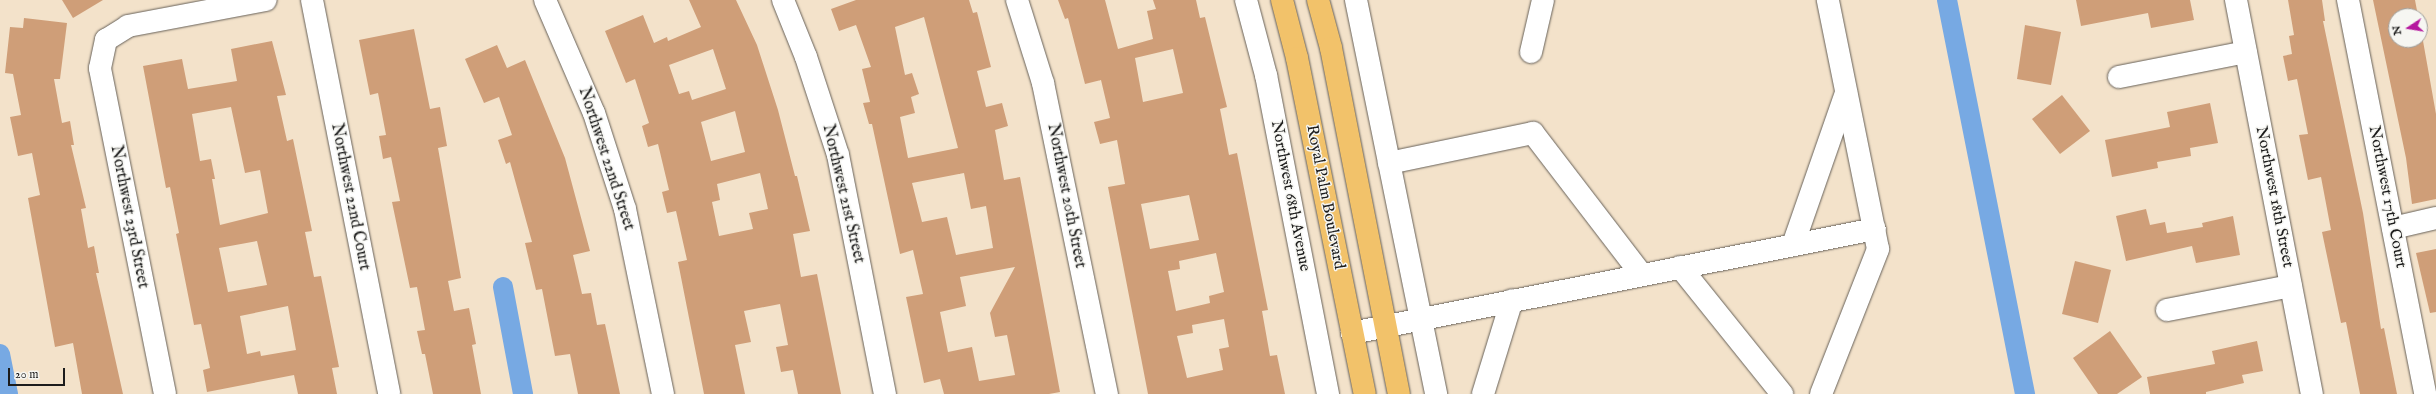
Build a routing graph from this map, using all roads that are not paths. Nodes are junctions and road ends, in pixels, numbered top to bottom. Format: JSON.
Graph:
{"nodes":[{"id":1,"x":266,"y":0,"type":"edge"},
{"id":2,"x":312,"y":0,"type":"edge"},
{"id":3,"x":545,"y":0,"type":"edge"},
{"id":4,"x":783,"y":0,"type":"edge"},
{"id":5,"x":1017,"y":0,"type":"edge"},
{"id":6,"x":1246,"y":0,"type":"edge"},
{"id":7,"x":1282,"y":0,"type":"edge"},
{"id":8,"x":1318,"y":0,"type":"edge"},
{"id":9,"x":1356,"y":0,"type":"edge"},
{"id":10,"x":1543,"y":0,"type":"edge"},
{"id":11,"x":1828,"y":0,"type":"edge"},
{"id":12,"x":2236,"y":0,"type":"edge"},
{"id":13,"x":2348,"y":0,"type":"edge"},
{"id":14,"x":1531,"y":52,"type":"dead end"},
{"id":15,"x":2246,"y":52,"type":"junction"},
{"id":16,"x":2119,"y":77,"type":"dead end"},
{"id":17,"x":1846,"y":93,"type":"junction"},
{"id":18,"x":1389,"y":162,"type":"junction"},
{"id":19,"x":2436,"y":218,"type":"edge"},
{"id":20,"x":2393,"y":228,"type":"junction"},
{"id":21,"x":1874,"y":229,"type":"junction"},
{"id":22,"x":1793,"y":244,"type":"junction"},
{"id":23,"x":1680,"y":267,"type":"junction"},
{"id":24,"x":1641,"y":274,"type":"junction"},
{"id":25,"x":2291,"y":286,"type":"junction"},
{"id":26,"x":1512,"y":300,"type":"junction"},
{"id":27,"x":2168,"y":310,"type":"dead end"},
{"id":28,"x":1420,"y":318,"type":"junction"},
{"id":29,"x":1386,"y":326,"type":"junction"},
{"id":30,"x":1352,"y":333,"type":"junction"},
{"id":31,"x":165,"y":394,"type":"edge"},
{"id":32,"x":389,"y":394,"type":"edge"},
{"id":33,"x":663,"y":394,"type":"edge"},
{"id":34,"x":885,"y":394,"type":"edge"},
{"id":35,"x":1106,"y":394,"type":"edge"},
{"id":36,"x":1328,"y":394,"type":"edge"},
{"id":37,"x":1365,"y":394,"type":"edge"},
{"id":38,"x":1399,"y":394,"type":"edge"},
{"id":39,"x":1436,"y":394,"type":"edge"},
{"id":40,"x":1483,"y":394,"type":"edge"},
{"id":41,"x":1782,"y":394,"type":"edge"},
{"id":42,"x":1821,"y":394,"type":"edge"},
{"id":43,"x":2312,"y":394,"type":"edge"},
{"id":44,"x":2425,"y":394,"type":"edge"}],
"edges":[{"from":1,"to":31,"type":"street","name":"Northwest 23rd Street"},
{"from":2,"to":32,"type":"street","name":"Northwest 22nd Court"},
{"from":3,"to":33,"type":"street","name":"Northwest 22nd Street"},
{"from":4,"to":34,"type":"street","name":"Northwest 21st Street"},
{"from":5,"to":35,"type":"street","name":"Northwest 20th Street"},
{"from":6,"to":36,"type":"street","name":"Northwest 68th Avenue"},
{"from":7,"to":30,"type":"main road","name":"Royal Palm Boulevard"},
{"from":8,"to":29,"type":"main road"},
{"from":9,"to":18,"type":"street"},
{"from":10,"to":14,"type":"street"},
{"from":11,"to":17,"type":"street"},
{"from":12,"to":15,"type":"street","name":"Northwest 18th Street"},
{"from":13,"to":20,"type":"street","name":"Northwest 17th Court"},
{"from":15,"to":16,"type":"street"},
{"from":15,"to":25,"type":"street","name":"Northwest 18th Street"},
{"from":17,"to":21,"type":"street"},
{"from":17,"to":22,"type":"street"},
{"from":18,"to":24,"type":"street"},
{"from":18,"to":28,"type":"street"},
{"from":19,"to":20,"type":"street"},
{"from":20,"to":44,"type":"street","name":"Northwest 17th Court"},
{"from":21,"to":22,"type":"street"},
{"from":21,"to":42,"type":"street"},
{"from":22,"to":23,"type":"street"},
{"from":23,"to":24,"type":"street"},
{"from":23,"to":41,"type":"street"},
{"from":24,"to":26,"type":"street"},
{"from":25,"to":27,"type":"street"},
{"from":25,"to":43,"type":"street","name":"Northwest 18th Street"},
{"from":26,"to":28,"type":"street"},
{"from":26,"to":40,"type":"street"},
{"from":28,"to":29,"type":"street"},
{"from":28,"to":39,"type":"street"},
{"from":29,"to":30,"type":"street"},
{"from":29,"to":38,"type":"main road"},
{"from":30,"to":37,"type":"main road","name":"Royal Palm Boulevard"}]}
